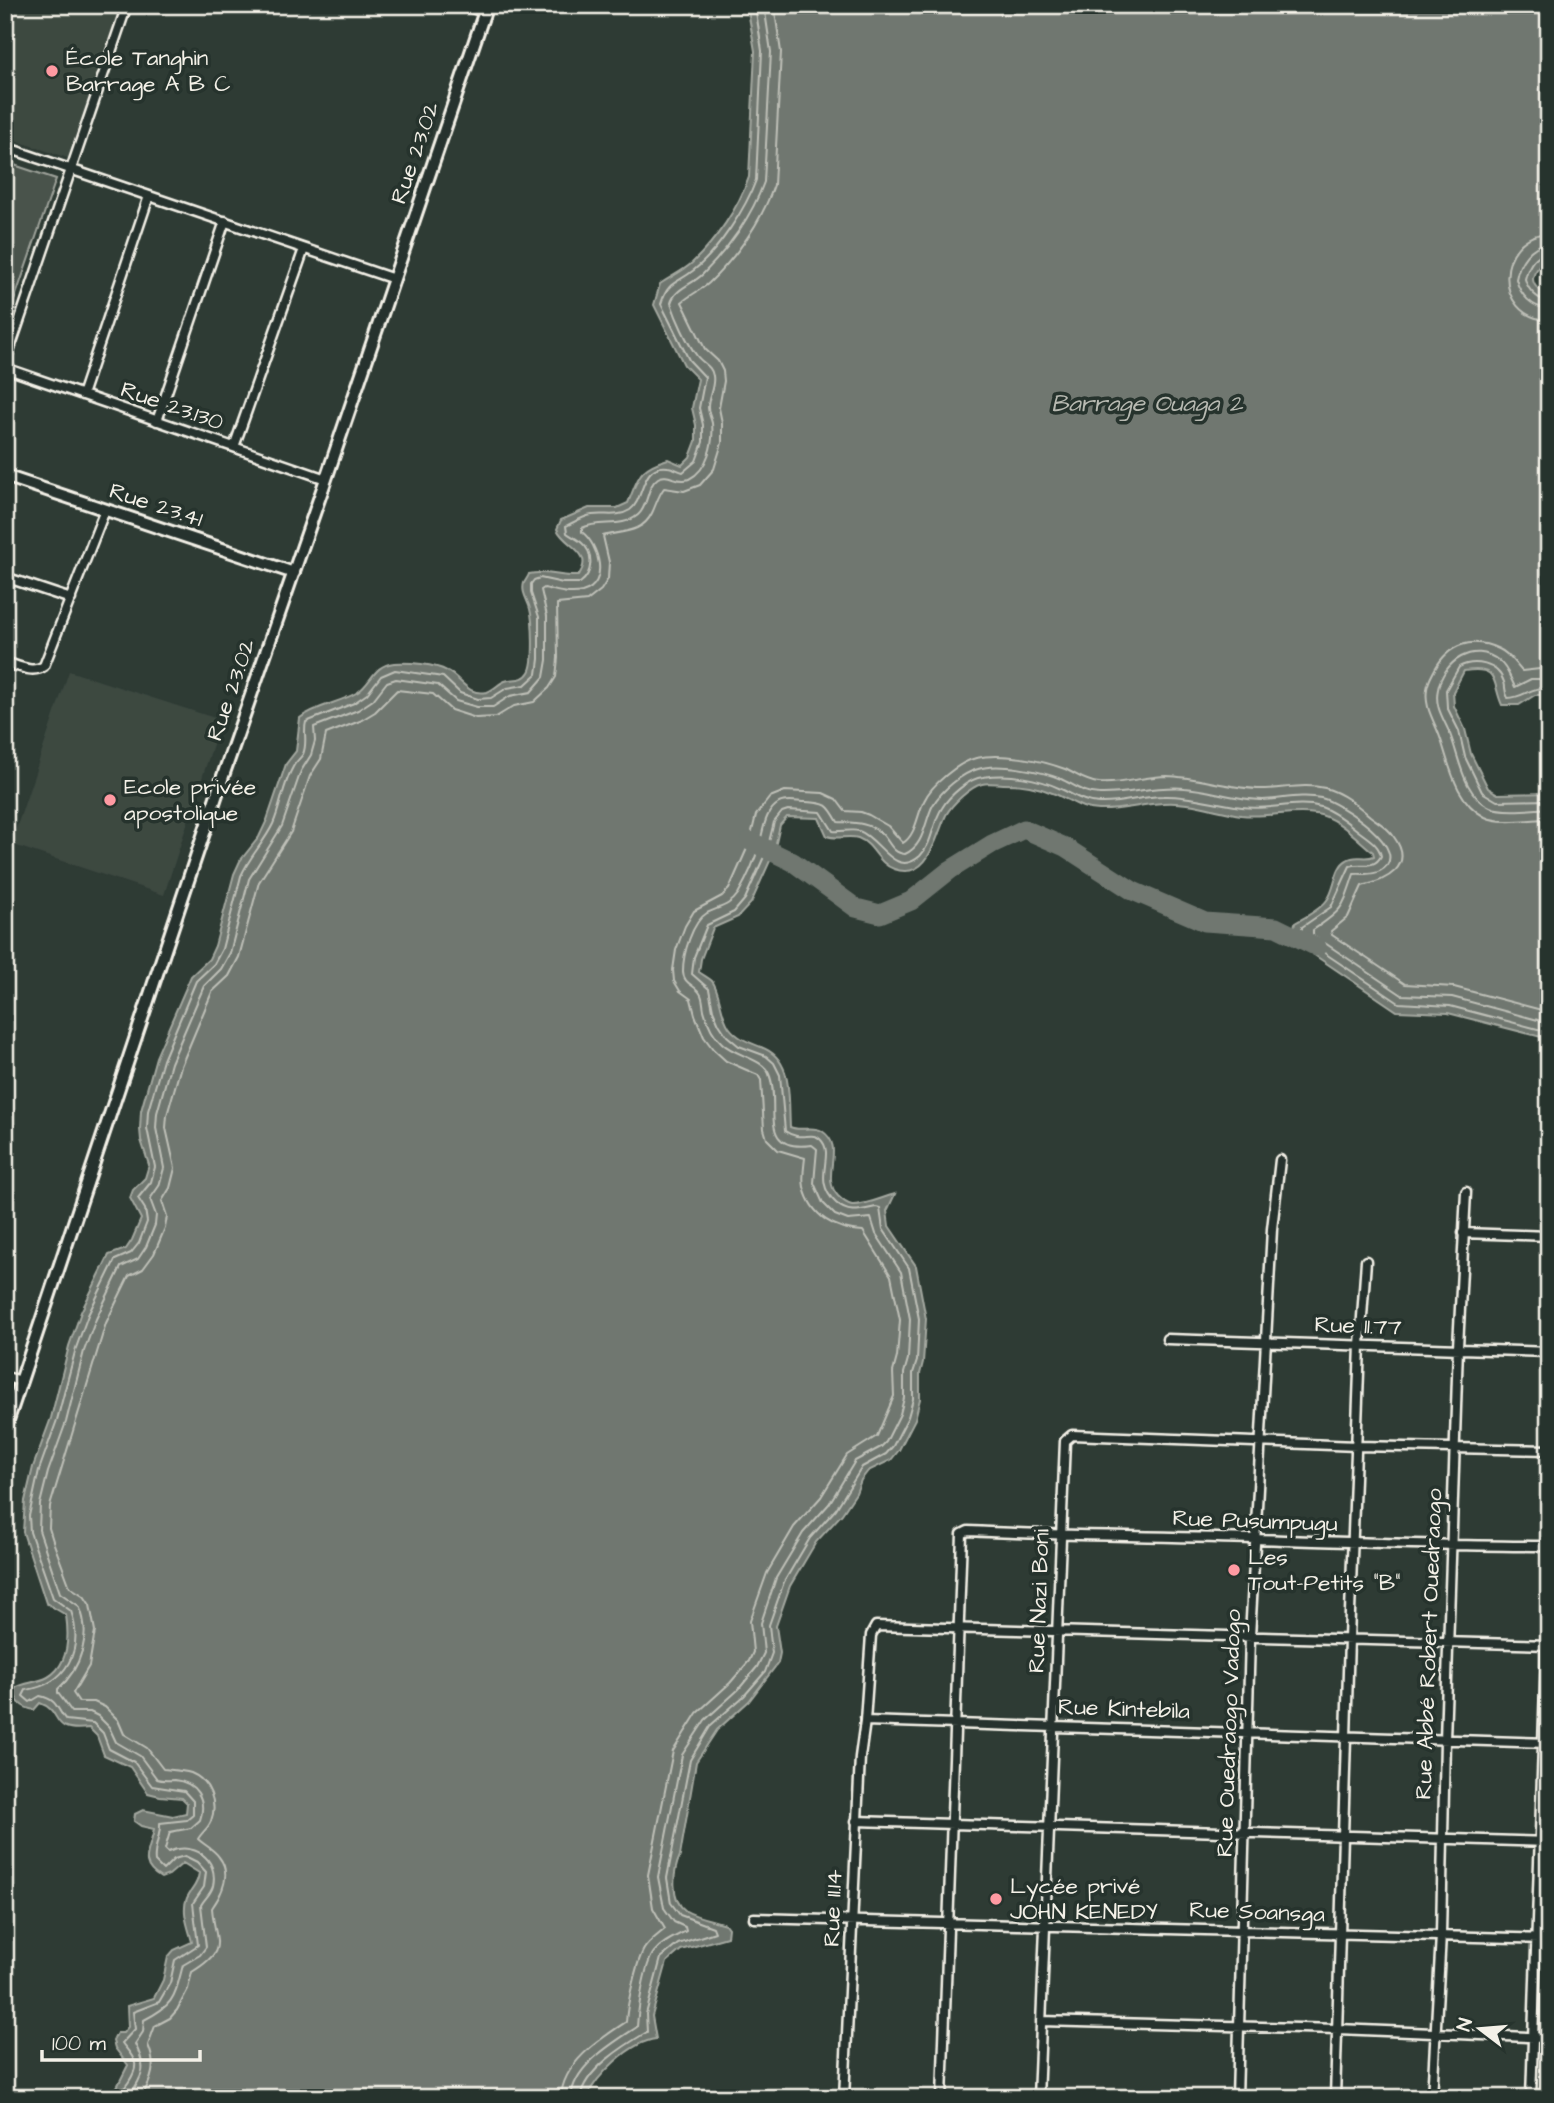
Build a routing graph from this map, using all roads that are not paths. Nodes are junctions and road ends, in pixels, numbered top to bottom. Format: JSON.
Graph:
{"nodes":[{"id":1,"x":127,"y":5,"type":"edge"},
{"id":2,"x":463,"y":5,"type":"edge"},
{"id":3,"x":486,"y":9,"type":"edge"},
{"id":4,"x":5,"y":147,"type":"edge"},
{"id":5,"x":71,"y":169,"type":"junction"},
{"id":6,"x":149,"y":196,"type":"junction"},
{"id":7,"x":225,"y":221,"type":"junction"},
{"id":8,"x":304,"y":249,"type":"junction"},
{"id":9,"x":394,"y":279,"type":"junction"},
{"id":10,"x":5,"y":366,"type":"edge"},
{"id":11,"x":82,"y":395,"type":"junction"},
{"id":12,"x":157,"y":421,"type":"junction"},
{"id":13,"x":234,"y":447,"type":"junction"},
{"id":14,"x":5,"y":476,"type":"edge"},
{"id":15,"x":326,"y":480,"type":"junction"},
{"id":16,"x":105,"y":510,"type":"junction"},
{"id":17,"x":294,"y":572,"type":"junction"},
{"id":18,"x":5,"y":577,"type":"edge"},
{"id":19,"x":71,"y":599,"type":"junction"},
{"id":20,"x":5,"y":662,"type":"edge"},
{"id":21,"x":1280,"y":1160,"type":"dead end"},
{"id":22,"x":1466,"y":1192,"type":"dead end"},
{"id":23,"x":1463,"y":1233,"type":"junction"},
{"id":24,"x":1549,"y":1236,"type":"edge"},
{"id":25,"x":1366,"y":1261,"type":"dead end"},
{"id":26,"x":1167,"y":1339,"type":"dead end"},
{"id":27,"x":1265,"y":1342,"type":"junction"},
{"id":28,"x":1360,"y":1345,"type":"junction"},
{"id":29,"x":1458,"y":1347,"type":"junction"},
{"id":30,"x":1549,"y":1352,"type":"edge"},
{"id":31,"x":5,"y":1377,"type":"edge"},
{"id":32,"x":22,"y":1381,"type":"junction"},
{"id":33,"x":5,"y":1429,"type":"edge"},
{"id":34,"x":1261,"y":1442,"type":"junction"},
{"id":35,"x":1357,"y":1446,"type":"junction"},
{"id":36,"x":1455,"y":1447,"type":"junction"},
{"id":37,"x":1549,"y":1450,"type":"edge"},
{"id":38,"x":1061,"y":1536,"type":"junction"},
{"id":39,"x":1256,"y":1539,"type":"junction"},
{"id":40,"x":1353,"y":1543,"type":"junction"},
{"id":41,"x":1452,"y":1546,"type":"junction"},
{"id":42,"x":1549,"y":1546,"type":"edge"},
{"id":43,"x":1549,"y":1568,"type":"edge"},
{"id":44,"x":958,"y":1627,"type":"junction"},
{"id":45,"x":1056,"y":1630,"type":"junction"},
{"id":46,"x":1251,"y":1637,"type":"junction"},
{"id":47,"x":1349,"y":1639,"type":"junction"},
{"id":48,"x":1448,"y":1642,"type":"junction"},
{"id":49,"x":1547,"y":1645,"type":"edge"},
{"id":50,"x":865,"y":1721,"type":"junction"},
{"id":51,"x":956,"y":1722,"type":"junction"},
{"id":52,"x":1053,"y":1726,"type":"junction"},
{"id":53,"x":1247,"y":1733,"type":"junction"},
{"id":54,"x":1346,"y":1737,"type":"junction"},
{"id":55,"x":1445,"y":1740,"type":"junction"},
{"id":56,"x":1545,"y":1743,"type":"edge"},
{"id":57,"x":856,"y":1821,"type":"junction"},
{"id":58,"x":950,"y":1823,"type":"junction"},
{"id":59,"x":1048,"y":1826,"type":"junction"},
{"id":60,"x":1245,"y":1832,"type":"junction"},
{"id":61,"x":1342,"y":1836,"type":"junction"},
{"id":62,"x":1442,"y":1838,"type":"junction"},
{"id":63,"x":1544,"y":1842,"type":"edge"},
{"id":64,"x":754,"y":1918,"type":"dead end"},
{"id":65,"x":851,"y":1920,"type":"junction"},
{"id":66,"x":948,"y":1922,"type":"junction"},
{"id":67,"x":1044,"y":1925,"type":"junction"},
{"id":68,"x":1241,"y":1931,"type":"junction"},
{"id":69,"x":1341,"y":1933,"type":"junction"},
{"id":70,"x":1441,"y":1935,"type":"junction"},
{"id":71,"x":1536,"y":1939,"type":"junction"},
{"id":72,"x":1549,"y":1940,"type":"edge"},
{"id":73,"x":1041,"y":2021,"type":"junction"},
{"id":74,"x":1241,"y":2026,"type":"junction"},
{"id":75,"x":1338,"y":2029,"type":"junction"},
{"id":76,"x":1436,"y":2034,"type":"junction"},
{"id":77,"x":1532,"y":2037,"type":"junction"},
{"id":78,"x":1549,"y":2038,"type":"edge"},
{"id":79,"x":844,"y":2098,"type":"edge"},
{"id":80,"x":942,"y":2098,"type":"edge"},
{"id":81,"x":1038,"y":2098,"type":"edge"},
{"id":82,"x":1237,"y":2098,"type":"edge"},
{"id":83,"x":1335,"y":2098,"type":"edge"},
{"id":84,"x":1432,"y":2098,"type":"edge"},
{"id":85,"x":1531,"y":2098,"type":"edge"}],
"edges":[{"from":1,"to":5,"type":"street"},
{"from":2,"to":3,"type":"street"},
{"from":3,"to":9,"type":"street","name":"Rue 23.02"},
{"from":4,"to":5,"type":"street"},
{"from":5,"to":6,"type":"street"},
{"from":5,"to":10,"type":"street"},
{"from":6,"to":7,"type":"street"},
{"from":6,"to":11,"type":"street"},
{"from":7,"to":8,"type":"street"},
{"from":7,"to":12,"type":"street"},
{"from":8,"to":9,"type":"street"},
{"from":8,"to":13,"type":"street"},
{"from":9,"to":15,"type":"street","name":"Rue 23.02"},
{"from":10,"to":11,"type":"street","name":"Rue 23.130"},
{"from":11,"to":12,"type":"street","name":"Rue 23.130"},
{"from":12,"to":13,"type":"street","name":"Rue 23.130"},
{"from":13,"to":15,"type":"street","name":"Rue 23.130"},
{"from":14,"to":16,"type":"street","name":"Rue 23.41"},
{"from":15,"to":17,"type":"street","name":"Rue 23.02"},
{"from":16,"to":17,"type":"street","name":"Rue 23.41"},
{"from":16,"to":19,"type":"street"},
{"from":17,"to":32,"type":"street","name":"Rue 23.02"},
{"from":18,"to":19,"type":"street"},
{"from":19,"to":20,"type":"street"},
{"from":21,"to":27,"type":"street","name":"Rue Ouedraogo Vadogo"},
{"from":22,"to":23,"type":"street","name":"Rue Abbé Robert Ouedraogo"},
{"from":23,"to":24,"type":"street"},
{"from":23,"to":29,"type":"street","name":"Rue Abbé Robert Ouedraogo"},
{"from":25,"to":28,"type":"street"},
{"from":26,"to":27,"type":"street","name":"Rue 11.77"},
{"from":27,"to":28,"type":"street","name":"Rue 11.77"},
{"from":27,"to":34,"type":"street","name":"Rue Ouedraogo Vadogo"},
{"from":28,"to":29,"type":"street","name":"Rue 11.77"},
{"from":28,"to":35,"type":"street"},
{"from":29,"to":30,"type":"street","name":"Rue 11.77"},
{"from":29,"to":36,"type":"street","name":"Rue Abbé Robert Ouedraogo"},
{"from":31,"to":32,"type":"street"},
{"from":32,"to":33,"type":"street","name":"Rue 23.02"},
{"from":34,"to":35,"type":"street"},
{"from":34,"to":38,"type":"street","name":"Rue Nazi Boni"},
{"from":34,"to":39,"type":"street","name":"Rue Ouedraogo Vadogo"},
{"from":35,"to":36,"type":"street"},
{"from":35,"to":40,"type":"street"},
{"from":36,"to":37,"type":"street"},
{"from":36,"to":41,"type":"street","name":"Rue Abbé Robert Ouedraogo"},
{"from":38,"to":39,"type":"street","name":"Rue Pusumpugu"},
{"from":38,"to":44,"type":"street","name":"Rue Pusumpugu"},
{"from":38,"to":45,"type":"street","name":"Rue Nazi Boni"},
{"from":39,"to":40,"type":"street","name":"Rue Pusumpugu"},
{"from":39,"to":46,"type":"street","name":"Rue Ouedraogo Vadogo"},
{"from":40,"to":41,"type":"street","name":"Rue Pusumpugu"},
{"from":40,"to":47,"type":"street"},
{"from":41,"to":42,"type":"street","name":"Rue Pusumpugu"},
{"from":41,"to":48,"type":"street","name":"Rue Abbé Robert Ouedraogo"},
{"from":43,"to":49,"type":"street"},
{"from":44,"to":45,"type":"street"},
{"from":44,"to":50,"type":"street","name":"Rue 11.14"},
{"from":44,"to":51,"type":"street"},
{"from":45,"to":46,"type":"street"},
{"from":45,"to":52,"type":"street","name":"Rue Nazi Boni"},
{"from":46,"to":47,"type":"street"},
{"from":46,"to":53,"type":"street","name":"Rue Ouedraogo Vadogo"},
{"from":47,"to":48,"type":"street"},
{"from":47,"to":54,"type":"street"},
{"from":48,"to":49,"type":"street"},
{"from":48,"to":55,"type":"street","name":"Rue Abbé Robert Ouedraogo"},
{"from":49,"to":56,"type":"street"},
{"from":50,"to":51,"type":"street","name":"Rue Kintebila"},
{"from":50,"to":57,"type":"street","name":"Rue 11.14"},
{"from":51,"to":52,"type":"street","name":"Rue Kintebila"},
{"from":51,"to":58,"type":"street"},
{"from":52,"to":53,"type":"street","name":"Rue Kintebila"},
{"from":52,"to":59,"type":"street","name":"Rue Nazi Boni"},
{"from":53,"to":54,"type":"street","name":"Rue Kintebila"},
{"from":53,"to":60,"type":"street","name":"Rue Ouedraogo Vadogo"},
{"from":54,"to":55,"type":"street","name":"Rue Kintebila"},
{"from":54,"to":61,"type":"street"},
{"from":55,"to":56,"type":"street","name":"Rue Kintebila"},
{"from":55,"to":62,"type":"street","name":"Rue Abbé Robert Ouedraogo"},
{"from":56,"to":63,"type":"street"},
{"from":57,"to":58,"type":"street"},
{"from":57,"to":65,"type":"street","name":"Rue 11.14"},
{"from":58,"to":59,"type":"street"},
{"from":58,"to":66,"type":"street"},
{"from":59,"to":60,"type":"street"},
{"from":59,"to":67,"type":"street","name":"Rue Nazi Boni"},
{"from":60,"to":61,"type":"street"},
{"from":60,"to":68,"type":"street","name":"Rue Ouedraogo Vadogo"},
{"from":61,"to":62,"type":"street"},
{"from":61,"to":69,"type":"street"},
{"from":62,"to":63,"type":"street"},
{"from":62,"to":70,"type":"street","name":"Rue Abbé Robert Ouedraogo"},
{"from":63,"to":71,"type":"street"},
{"from":64,"to":65,"type":"street","name":"Rue Soansga"},
{"from":65,"to":66,"type":"street","name":"Rue Soansga"},
{"from":65,"to":79,"type":"street","name":"Rue 11.14"},
{"from":66,"to":67,"type":"street","name":"Rue Soansga"},
{"from":66,"to":80,"type":"street"},
{"from":67,"to":68,"type":"street","name":"Rue Soansga"},
{"from":67,"to":73,"type":"street","name":"Rue Nazi Boni"},
{"from":68,"to":69,"type":"street","name":"Rue Soansga"},
{"from":68,"to":74,"type":"street","name":"Rue Ouedraogo Vadogo"},
{"from":69,"to":70,"type":"street","name":"Rue Soansga"},
{"from":69,"to":75,"type":"street"},
{"from":70,"to":71,"type":"street","name":"Rue Soansga"},
{"from":70,"to":76,"type":"street","name":"Rue Abbé Robert Ouedraogo"},
{"from":71,"to":72,"type":"street","name":"Rue Soansga"},
{"from":71,"to":77,"type":"street"},
{"from":73,"to":74,"type":"street"},
{"from":73,"to":81,"type":"street","name":"Rue Nazi Boni"},
{"from":74,"to":75,"type":"street"},
{"from":74,"to":82,"type":"street","name":"Rue Ouedraogo Vadogo"},
{"from":75,"to":76,"type":"street"},
{"from":75,"to":83,"type":"street"},
{"from":76,"to":77,"type":"street"},
{"from":76,"to":84,"type":"street","name":"Rue Abbé Robert Ouedraogo"},
{"from":77,"to":78,"type":"street"},
{"from":77,"to":85,"type":"street"}]}
